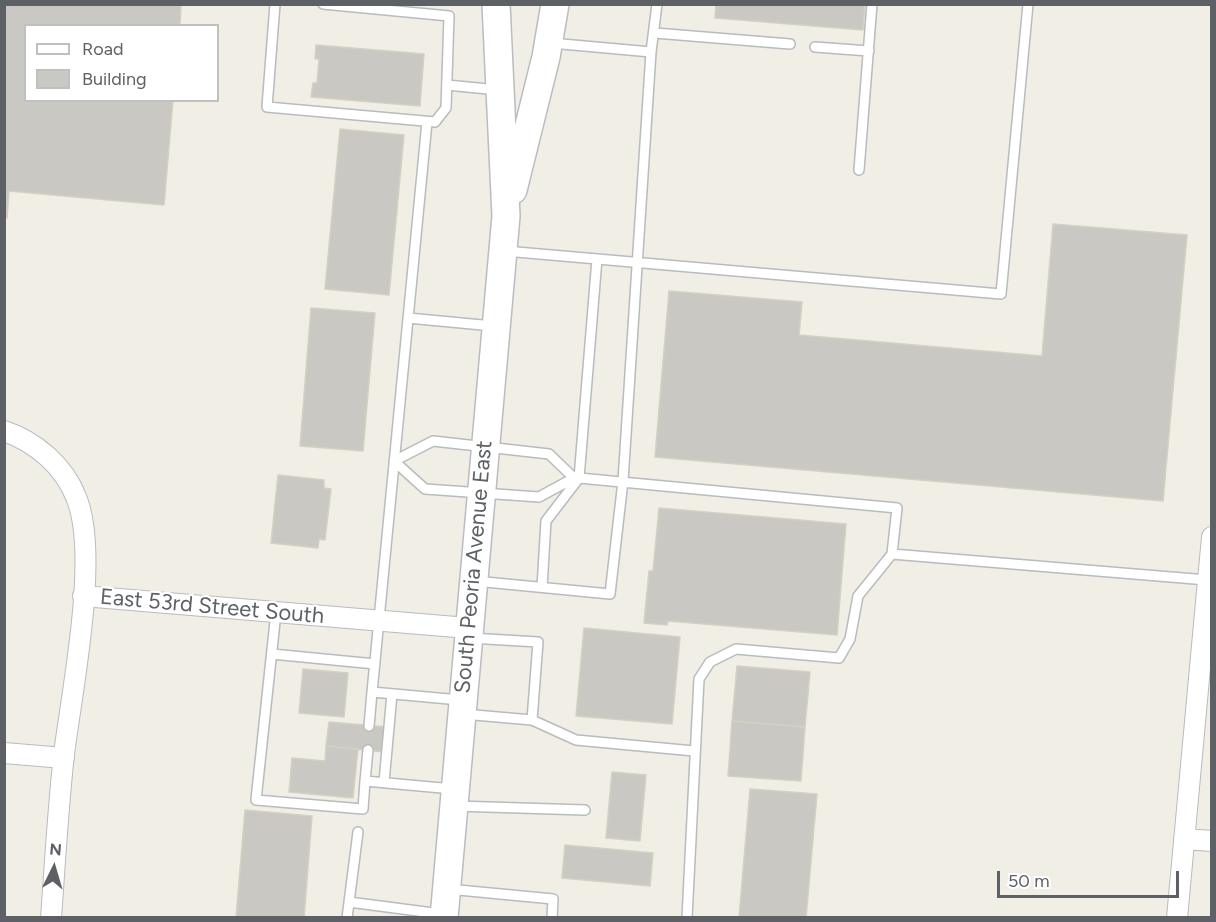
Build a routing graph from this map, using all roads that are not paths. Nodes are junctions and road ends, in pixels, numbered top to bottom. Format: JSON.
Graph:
{"nodes":[{"id":1,"x":275,"y":4,"type":"edge"},
{"id":2,"x":323,"y":4,"type":"edge"},
{"id":3,"x":496,"y":4,"type":"edge"},
{"id":4,"x":555,"y":4,"type":"edge"},
{"id":5,"x":657,"y":4,"type":"edge"},
{"id":6,"x":872,"y":4,"type":"edge"},
{"id":7,"x":1028,"y":4,"type":"edge"},
{"id":8,"x":655,"y":33,"type":"junction"},
{"id":9,"x":549,"y":43,"type":"junction"},
{"id":10,"x":790,"y":44,"type":"dead end"},
{"id":11,"x":815,"y":46,"type":"dead end"},
{"id":12,"x":869,"y":51,"type":"junction"},
{"id":13,"x":651,"y":52,"type":"junction"},
{"id":14,"x":447,"y":85,"type":"junction"},
{"id":15,"x":499,"y":90,"type":"junction"},
{"id":16,"x":428,"y":122,"type":"junction"},
{"id":17,"x":859,"y":170,"type":"dead end"},
{"id":18,"x":506,"y":216,"type":"junction"},
{"id":19,"x":503,"y":251,"type":"junction"},
{"id":20,"x":597,"y":259,"type":"junction"},
{"id":21,"x":635,"y":262,"type":"junction"},
{"id":22,"x":408,"y":318,"type":"junction"},
{"id":23,"x":496,"y":326,"type":"junction"},
{"id":24,"x":4,"y":431,"type":"edge"},
{"id":25,"x":485,"y":448,"type":"junction"},
{"id":26,"x":394,"y":461,"type":"junction"},
{"id":27,"x":577,"y":478,"type":"junction"},
{"id":28,"x":623,"y":481,"type":"junction"},
{"id":29,"x":481,"y":493,"type":"junction"},
{"id":30,"x":1212,"y":537,"type":"edge"},
{"id":31,"x":892,"y":554,"type":"junction"},
{"id":32,"x":1208,"y":580,"type":"junction"},
{"id":33,"x":473,"y":581,"type":"junction"},
{"id":34,"x":542,"y":587,"type":"junction"},
{"id":35,"x":83,"y":596,"type":"junction"},
{"id":36,"x":276,"y":612,"type":"junction"},
{"id":37,"x":379,"y":621,"type":"junction"},
{"id":38,"x":468,"y":633,"type":"junction"},
{"id":39,"x":272,"y":654,"type":"junction"},
{"id":40,"x":375,"y":664,"type":"junction"},
{"id":41,"x":372,"y":692,"type":"junction"},
{"id":42,"x":393,"y":694,"type":"junction"},
{"id":43,"x":461,"y":707,"type":"junction"},
{"id":44,"x":532,"y":720,"type":"junction"},
{"id":45,"x":369,"y":726,"type":"dead end"},
{"id":46,"x":368,"y":750,"type":"dead end"},
{"id":47,"x":694,"y":751,"type":"junction"},
{"id":48,"x":4,"y":753,"type":"edge"},
{"id":49,"x":64,"y":758,"type":"junction"},
{"id":50,"x":365,"y":781,"type":"junction"},
{"id":51,"x":384,"y":782,"type":"junction"},
{"id":52,"x":454,"y":797,"type":"junction"},
{"id":53,"x":585,"y":810,"type":"dead end"},
{"id":54,"x":358,"y":832,"type":"dead end"},
{"id":55,"x":1184,"y":839,"type":"junction"},
{"id":56,"x":1212,"y":841,"type":"edge"},
{"id":57,"x":349,"y":902,"type":"junction"},
{"id":58,"x":444,"y":907,"type":"edge"},
{"id":59,"x":51,"y":918,"type":"edge"},
{"id":60,"x":347,"y":918,"type":"edge"},
{"id":61,"x":552,"y":918,"type":"edge"},
{"id":62,"x":687,"y":918,"type":"edge"},
{"id":63,"x":1177,"y":918,"type":"edge"}],
"edges":[{"from":1,"to":16,"type":"lane"},
{"from":2,"to":14,"type":"lane"},
{"from":3,"to":15,"type":"main road","name":"South Peoria Avenue East"},
{"from":4,"to":9,"type":"main road","name":"South Peoria Avenue East"},
{"from":5,"to":8,"type":"lane"},
{"from":6,"to":12,"type":"lane"},
{"from":7,"to":21,"type":"lane"},
{"from":8,"to":10,"type":"lane"},
{"from":8,"to":13,"type":"lane"},
{"from":9,"to":13,"type":"lane"},
{"from":9,"to":18,"type":"main road","name":"South Peoria Avenue East"},
{"from":11,"to":12,"type":"lane"},
{"from":12,"to":17,"type":"lane"},
{"from":13,"to":21,"type":"lane"},
{"from":14,"to":15,"type":"lane"},
{"from":14,"to":16,"type":"lane"},
{"from":15,"to":18,"type":"main road","name":"South Peoria Avenue East"},
{"from":16,"to":22,"type":"lane"},
{"from":18,"to":19,"type":"main road","name":"South Peoria Avenue East"},
{"from":19,"to":20,"type":"lane"},
{"from":19,"to":23,"type":"main road","name":"South Peoria Avenue East"},
{"from":20,"to":21,"type":"lane"},
{"from":20,"to":27,"type":"lane"},
{"from":21,"to":28,"type":"lane"},
{"from":22,"to":23,"type":"lane"},
{"from":22,"to":26,"type":"lane"},
{"from":23,"to":25,"type":"main road","name":"South Peoria Avenue East"},
{"from":24,"to":35,"type":"street","name":"East 53rd Street South"},
{"from":25,"to":26,"type":"lane"},
{"from":25,"to":27,"type":"lane"},
{"from":25,"to":29,"type":"main road","name":"South Peoria Avenue East"},
{"from":26,"to":29,"type":"lane"},
{"from":26,"to":37,"type":"lane"},
{"from":27,"to":28,"type":"lane"},
{"from":27,"to":29,"type":"lane"},
{"from":27,"to":34,"type":"lane"},
{"from":28,"to":31,"type":"lane"},
{"from":28,"to":34,"type":"lane"},
{"from":29,"to":33,"type":"main road","name":"South Peoria Avenue East"},
{"from":30,"to":32,"type":"street"},
{"from":31,"to":32,"type":"lane"},
{"from":31,"to":47,"type":"lane"},
{"from":32,"to":55,"type":"street"},
{"from":33,"to":34,"type":"lane"},
{"from":33,"to":38,"type":"main road","name":"South Peoria Avenue East"},
{"from":35,"to":36,"type":"street","name":"East 53rd Street South"},
{"from":35,"to":49,"type":"street"},
{"from":36,"to":37,"type":"street","name":"East 53rd Street South"},
{"from":36,"to":39,"type":"lane"},
{"from":37,"to":38,"type":"street","name":"East 53rd Street South"},
{"from":37,"to":40,"type":"lane"},
{"from":38,"to":43,"type":"main road","name":"South Peoria Avenue East"},
{"from":38,"to":44,"type":"lane"},
{"from":39,"to":40,"type":"lane"},
{"from":39,"to":50,"type":"lane"},
{"from":40,"to":41,"type":"lane"},
{"from":41,"to":42,"type":"lane"},
{"from":41,"to":45,"type":"lane"},
{"from":42,"to":43,"type":"lane"},
{"from":42,"to":51,"type":"lane"},
{"from":43,"to":44,"type":"lane"},
{"from":43,"to":52,"type":"main road","name":"South Peoria Avenue East"},
{"from":44,"to":47,"type":"lane"},
{"from":46,"to":50,"type":"lane"},
{"from":47,"to":62,"type":"lane"},
{"from":48,"to":49,"type":"street"},
{"from":49,"to":59,"type":"street"},
{"from":50,"to":51,"type":"lane"},
{"from":51,"to":52,"type":"lane"},
{"from":52,"to":53,"type":"lane"},
{"from":52,"to":58,"type":"main road","name":"South Peoria Avenue East"},
{"from":54,"to":57,"type":"lane"},
{"from":55,"to":56,"type":"street"},
{"from":55,"to":63,"type":"street"},
{"from":57,"to":58,"type":"lane"},
{"from":57,"to":60,"type":"lane"},
{"from":58,"to":61,"type":"lane"}]}
